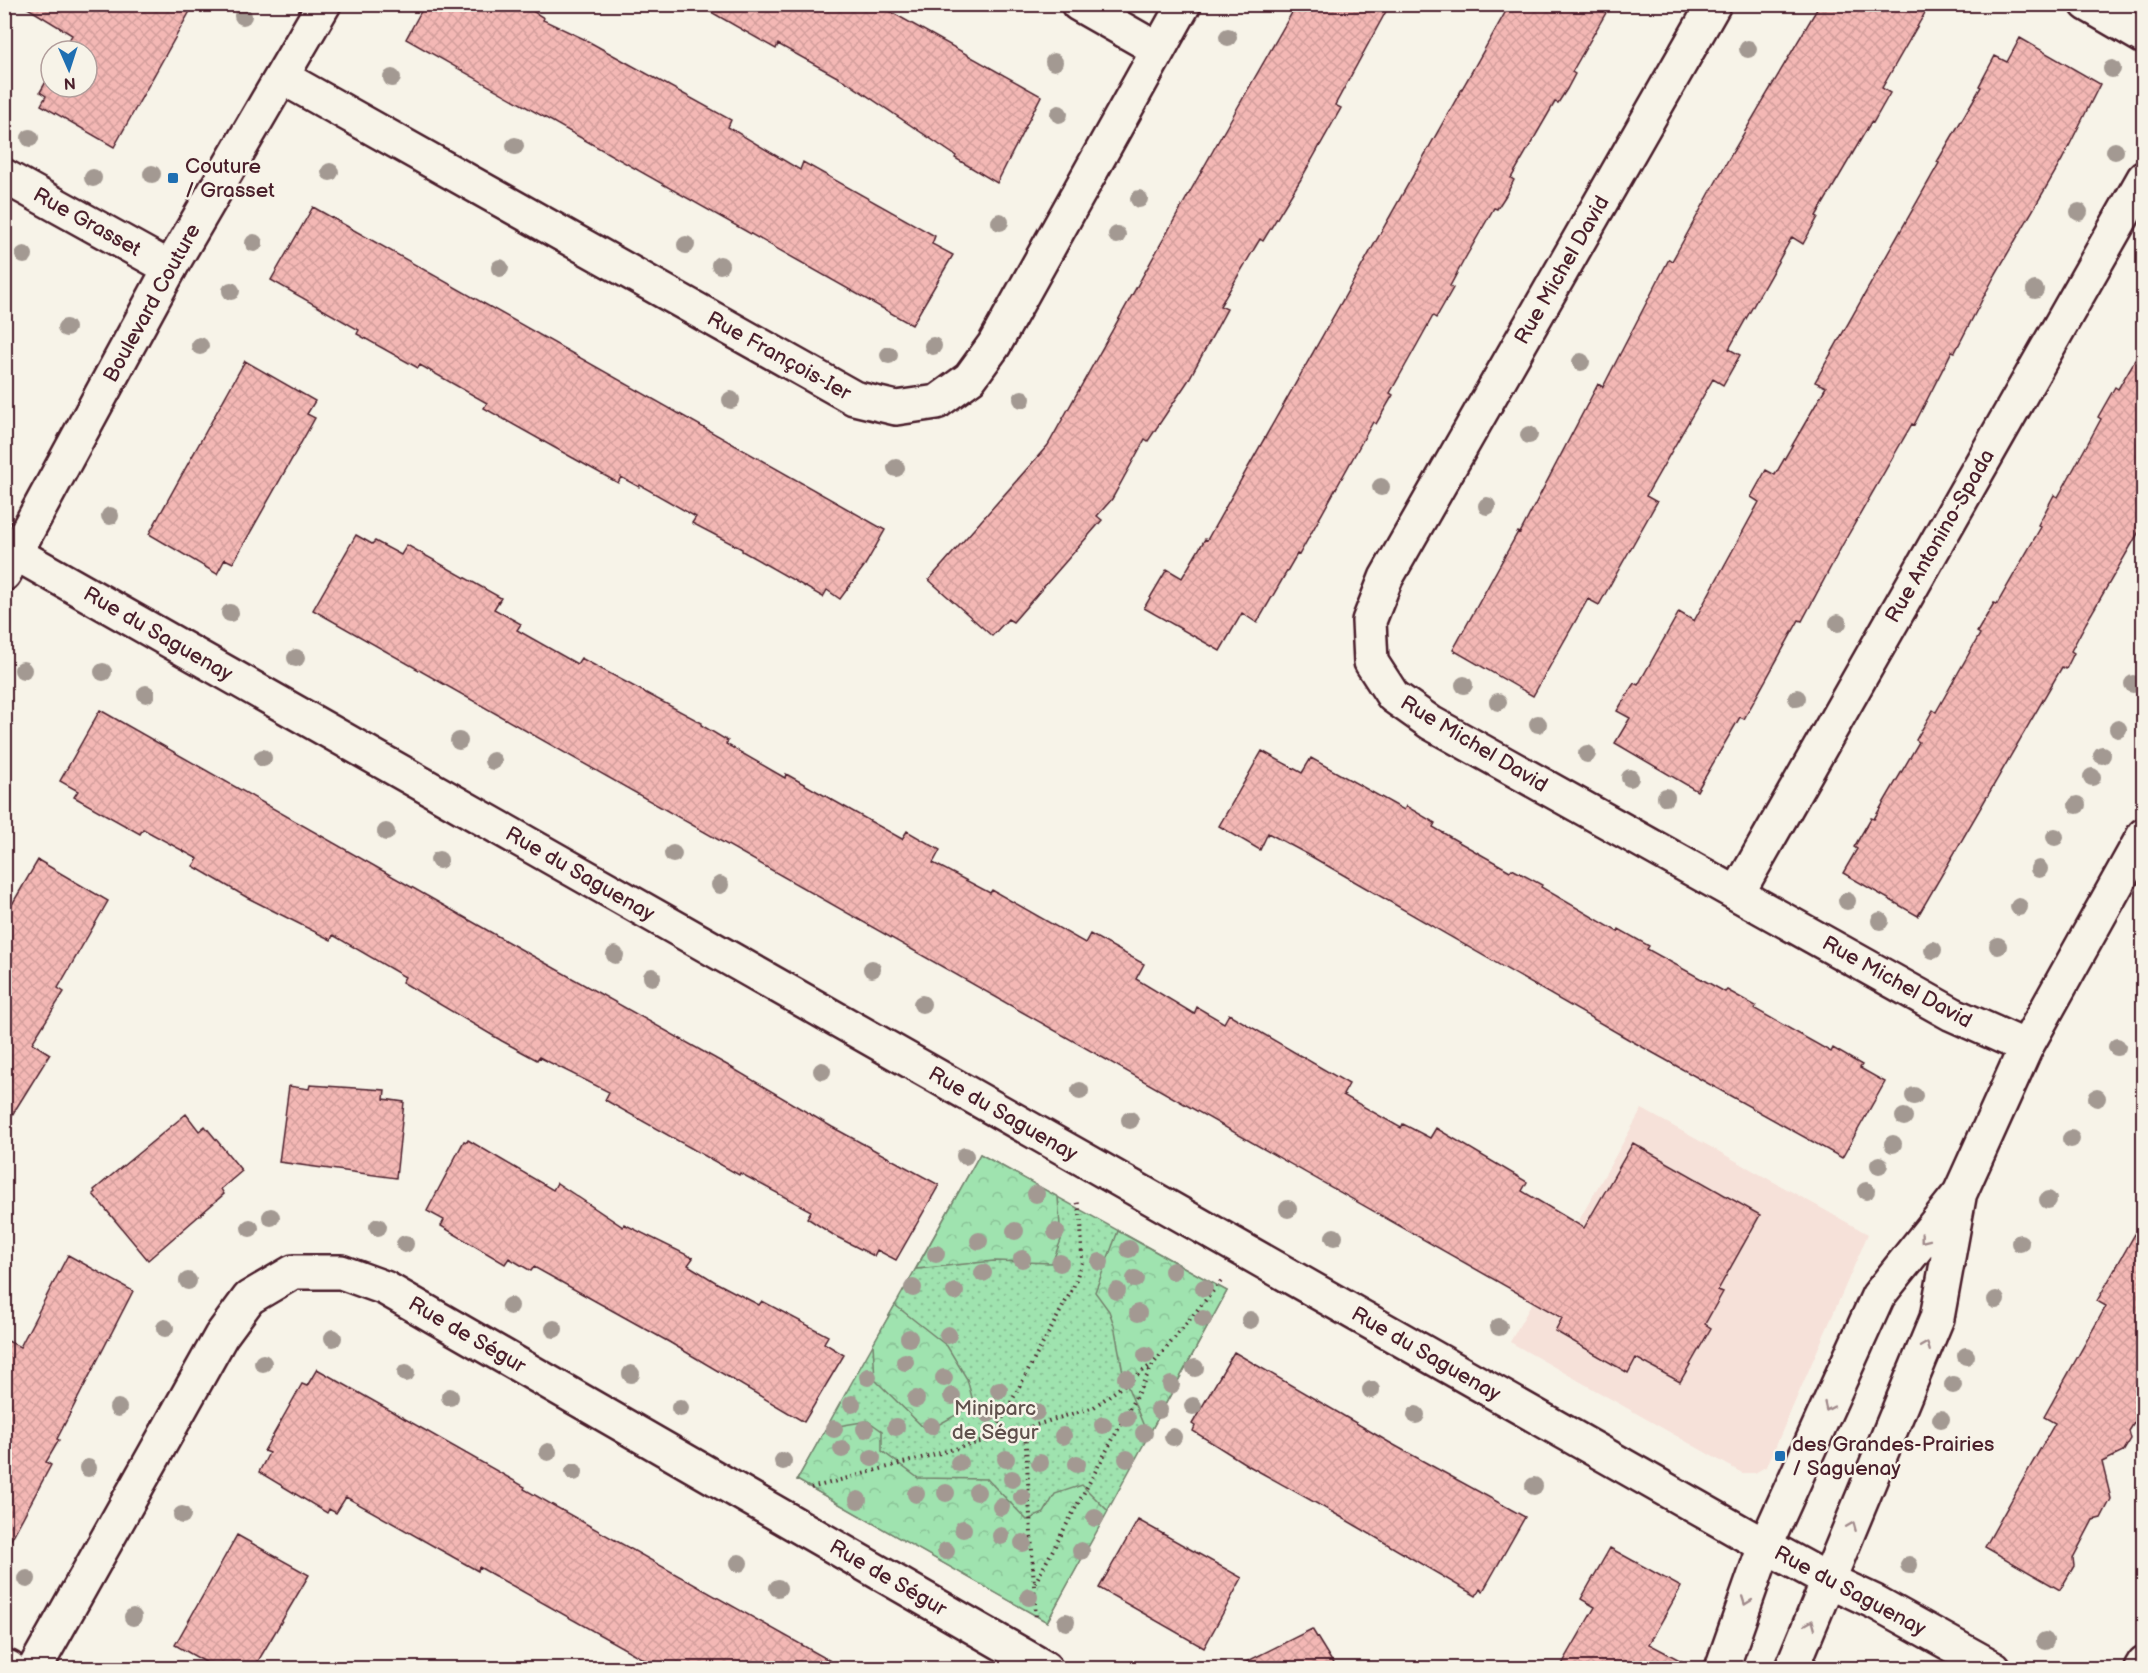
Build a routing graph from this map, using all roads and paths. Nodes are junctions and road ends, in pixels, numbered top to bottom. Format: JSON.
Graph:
{"nodes":[{"id":1,"x":324,"y":4,"type":"edge"},
{"id":2,"x":1078,"y":4,"type":"edge"},
{"id":3,"x":1184,"y":4,"type":"edge"},
{"id":4,"x":1714,"y":4,"type":"edge"},
{"id":5,"x":2087,"y":4,"type":"edge"},
{"id":6,"x":2144,"y":37,"type":"edge"},
{"id":7,"x":1157,"y":49,"type":"junction"},
{"id":8,"x":282,"y":77,"type":"junction"},
{"id":9,"x":4,"y":176,"type":"edge"},
{"id":10,"x":2144,"y":178,"type":"edge"},
{"id":11,"x":170,"y":268,"type":"junction"},
{"id":12,"x":10,"y":563,"type":"edge"},
{"id":13,"x":2144,"y":835,"type":"edge"},
{"id":14,"x":1737,"y":894,"type":"junction"},
{"id":15,"x":2026,"y":1047,"type":"junction"},
{"id":16,"x":1067,"y":1150,"type":"junction"},
{"id":17,"x":1960,"y":1193,"type":"junction"},
{"id":18,"x":1245,"y":1251,"type":"junction"},
{"id":19,"x":1154,"y":1363,"type":"junction"},
{"id":20,"x":1025,"y":1429,"type":"junction"},
{"id":21,"x":991,"y":1439,"type":"junction"},
{"id":22,"x":759,"y":1503,"type":"junction"},
{"id":23,"x":1765,"y":1546,"type":"junction"},
{"id":24,"x":1828,"y":1580,"type":"junction"},
{"id":25,"x":1035,"y":1583,"type":"junction"},
{"id":26,"x":2144,"y":1663,"type":"edge"},
{"id":27,"x":4,"y":1666,"type":"edge"},
{"id":28,"x":1041,"y":1666,"type":"edge"},
{"id":29,"x":9,"y":1668,"type":"edge"},
{"id":30,"x":35,"y":1668,"type":"edge"},
{"id":31,"x":1722,"y":1668,"type":"edge"},
{"id":32,"x":1792,"y":1668,"type":"edge"},
{"id":33,"x":1994,"y":1668,"type":"edge"},
{"id":34,"x":2141,"y":1668,"type":"edge"}],
"edges":[{"from":1,"to":8,"type":"street","name":"Boulevard Couture"},
{"from":2,"to":7,"type":"street"},
{"from":3,"to":7,"type":"street","name":"Rue François-Ier"},
{"from":4,"to":14,"type":"street","name":"Rue Michel David"},
{"from":5,"to":6,"type":"street"},
{"from":7,"to":8,"type":"street","name":"Rue François-Ier"},
{"from":8,"to":11,"type":"street","name":"Boulevard Couture"},
{"from":9,"to":11,"type":"street","name":"Rue Grasset"},
{"from":10,"to":14,"type":"street","name":"Rue Antonino-Spada"},
{"from":11,"to":12,"type":"street","name":"Boulevard Couture"},
{"from":12,"to":16,"type":"street","name":"Rue du Saguenay"},
{"from":13,"to":15,"type":"street"},
{"from":14,"to":15,"type":"street","name":"Rue Michel David"},
{"from":15,"to":17,"type":"street"},
{"from":16,"to":18,"type":"street","name":"Rue du Saguenay"},
{"from":16,"to":21,"type":"path"},
{"from":17,"to":23,"type":"street","one_way":true},
{"from":24,"to":17,"type":"street","one_way":true},
{"from":18,"to":19,"type":"path"},
{"from":18,"to":23,"type":"street","name":"Rue du Saguenay"},
{"from":19,"to":20,"type":"path"},
{"from":19,"to":25,"type":"path"},
{"from":20,"to":21,"type":"path"},
{"from":20,"to":25,"type":"path"},
{"from":21,"to":22,"type":"path"},
{"from":22,"to":28,"type":"street","name":"Rue de Ségur"},
{"from":22,"to":30,"type":"street","name":"Rue de Ségur"},
{"from":23,"to":24,"type":"street","name":"Rue du Saguenay"},
{"from":23,"to":31,"type":"street","one_way":true},
{"from":32,"to":24,"type":"street","one_way":true},
{"from":24,"to":33,"type":"street","name":"Rue du Saguenay"},
{"from":25,"to":28,"type":"path"},
{"from":26,"to":34,"type":"street"},
{"from":27,"to":29,"type":"street"}]}
